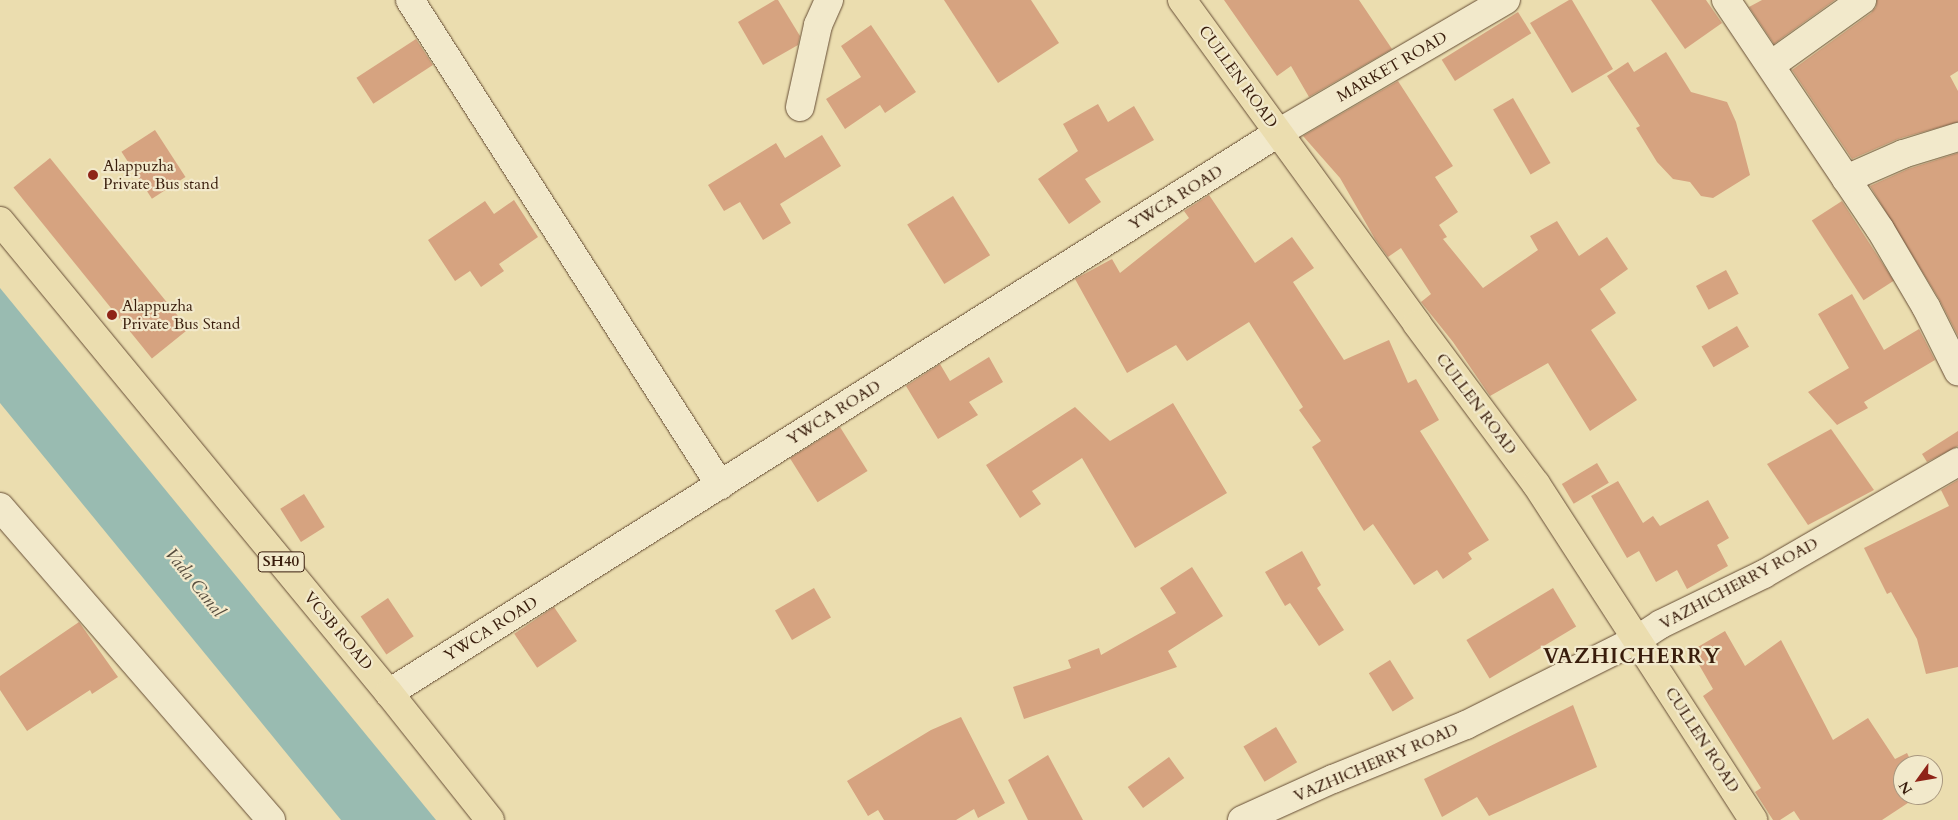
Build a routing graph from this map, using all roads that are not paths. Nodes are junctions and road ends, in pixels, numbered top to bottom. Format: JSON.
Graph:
{"nodes":[{"id":1,"x":410,"y":0,"type":"edge"},
{"id":2,"x":829,"y":0,"type":"edge"},
{"id":3,"x":1182,"y":0,"type":"edge"},
{"id":4,"x":1506,"y":0,"type":"edge"},
{"id":5,"x":1726,"y":0,"type":"edge"},
{"id":6,"x":1862,"y":0,"type":"edge"},
{"id":7,"x":1770,"y":65,"type":"junction"},
{"id":8,"x":800,"y":107,"type":"dead end"},
{"id":9,"x":1278,"y":134,"type":"junction"},
{"id":10,"x":1958,"y":136,"type":"edge"},
{"id":11,"x":1846,"y":179,"type":"junction"},
{"id":12,"x":0,"y":221,"type":"edge"},
{"id":13,"x":1958,"y":372,"type":"edge"},
{"id":14,"x":1958,"y":462,"type":"edge"},
{"id":15,"x":720,"y":485,"type":"junction"},
{"id":16,"x":0,"y":507,"type":"edge"},
{"id":17,"x":1638,"y":639,"type":"junction"},
{"id":18,"x":389,"y":693,"type":"junction"},
{"id":19,"x":271,"y":820,"type":"edge"},
{"id":20,"x":490,"y":820,"type":"edge"},
{"id":21,"x":1242,"y":820,"type":"edge"},
{"id":22,"x":1753,"y":820,"type":"edge"}],
"edges":[{"from":1,"to":15,"type":"street"},
{"from":2,"to":8,"type":"street"},
{"from":3,"to":9,"type":"main road","name":"CULLEN ROAD"},
{"from":4,"to":9,"type":"street","name":"MARKET ROAD"},
{"from":5,"to":7,"type":"street"},
{"from":6,"to":7,"type":"street"},
{"from":7,"to":11,"type":"street"},
{"from":9,"to":15,"type":"street","name":"YWCA ROAD"},
{"from":9,"to":17,"type":"main road","name":"CULLEN ROAD"},
{"from":10,"to":11,"type":"street"},
{"from":11,"to":13,"type":"street"},
{"from":12,"to":18,"type":"main road","name":"VCSB ROAD","number":"SH40"},
{"from":14,"to":17,"type":"street","name":"VAZHICHERRY ROAD"},
{"from":15,"to":18,"type":"street","name":"YWCA ROAD"},
{"from":16,"to":19,"type":"street"},
{"from":17,"to":21,"type":"street","name":"VAZHICHERRY ROAD"},
{"from":17,"to":22,"type":"main road","name":"CULLEN ROAD"},
{"from":18,"to":20,"type":"main road","name":"VCSB ROAD","number":"SH40"}]}
